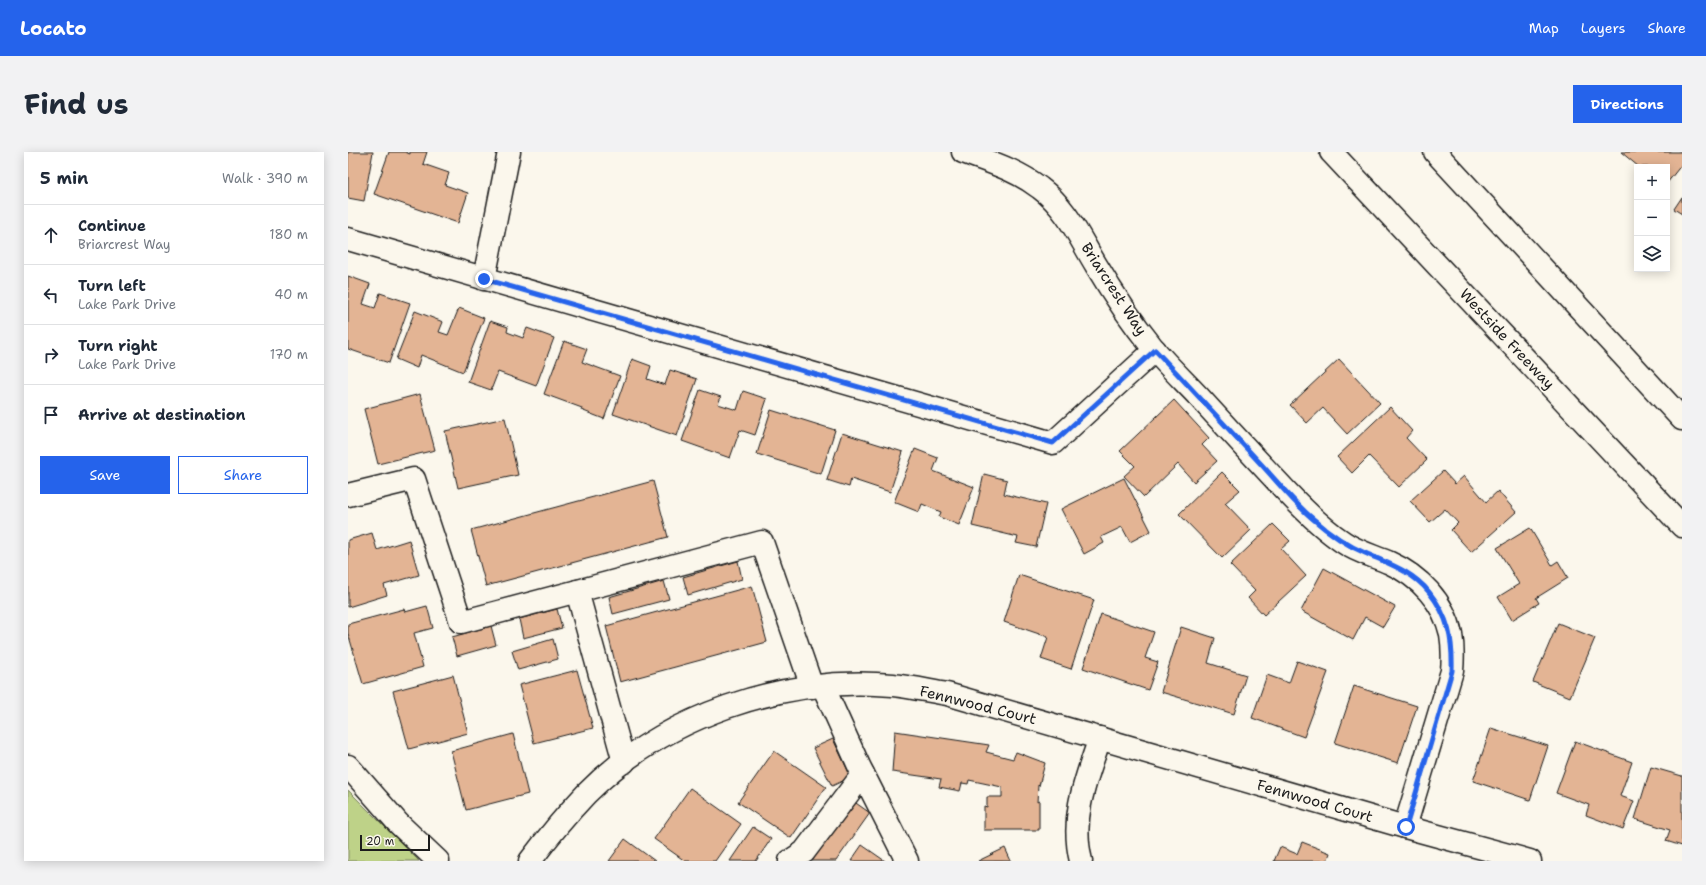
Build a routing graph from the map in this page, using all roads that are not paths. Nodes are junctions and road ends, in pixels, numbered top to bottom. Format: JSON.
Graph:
{"nodes":[{"id":1,"x":509,"y":152,"type":"edge"},
{"id":2,"x":963,"y":152,"type":"edge"},
{"id":3,"x":1331,"y":152,"type":"edge"},
{"id":4,"x":1435,"y":152,"type":"edge"},
{"id":5,"x":348,"y":239,"type":"edge"},
{"id":6,"x":484,"y":279,"type":"junction"},
{"id":7,"x":1155,"y":350,"type":"junction"},
{"id":8,"x":1682,"y":419,"type":"edge"},
{"id":9,"x":348,"y":495,"type":"edge"},
{"id":10,"x":1682,"y":526,"type":"edge"},
{"id":11,"x":577,"y":591,"type":"junction"},
{"id":12,"x":818,"y":687,"type":"junction"},
{"id":13,"x":1100,"y":738,"type":"junction"},
{"id":14,"x":624,"y":762,"type":"junction"},
{"id":15,"x":348,"y":766,"type":"edge"},
{"id":16,"x":863,"y":774,"type":"junction"},
{"id":17,"x":1406,"y":827,"type":"junction"},
{"id":18,"x":438,"y":861,"type":"edge"},
{"id":19,"x":530,"y":861,"type":"edge"},
{"id":20,"x":790,"y":861,"type":"edge"},
{"id":21,"x":907,"y":861,"type":"edge"},
{"id":22,"x":1081,"y":861,"type":"edge"},
{"id":23,"x":1530,"y":861,"type":"edge"}],
"edges":[{"from":1,"to":6,"type":"main road"},
{"from":2,"to":7,"type":"main road","name":"Briarcrest Way"},
{"from":3,"to":10,"type":"main road","name":"Westside Freeway"},
{"from":4,"to":8,"type":"main road"},
{"from":5,"to":6,"type":"main road"},
{"from":6,"to":7,"type":"main road"},
{"from":7,"to":17,"type":"main road","name":"Briarcrest Way"},
{"from":9,"to":11,"type":"main road"},
{"from":11,"to":12,"type":"main road"},
{"from":11,"to":14,"type":"main road"},
{"from":12,"to":13,"type":"main road","name":"Fennwood Court"},
{"from":12,"to":14,"type":"main road","name":"Fennwood Court"},
{"from":12,"to":16,"type":"main road"},
{"from":13,"to":17,"type":"main road","name":"Fennwood Court"},
{"from":13,"to":22,"type":"main road"},
{"from":14,"to":19,"type":"main road","name":"Fennwood Court"},
{"from":15,"to":18,"type":"main road"},
{"from":16,"to":20,"type":"main road"},
{"from":16,"to":21,"type":"main road"},
{"from":17,"to":23,"type":"main road","name":"Fennwood Court"}]}
